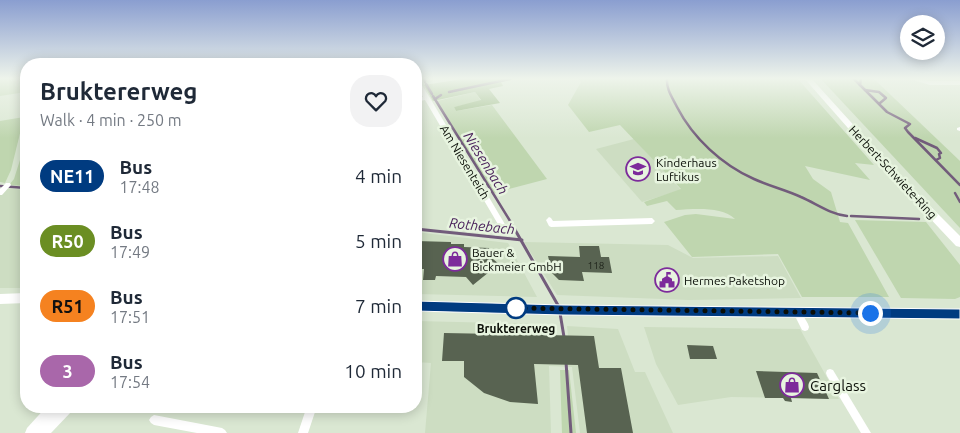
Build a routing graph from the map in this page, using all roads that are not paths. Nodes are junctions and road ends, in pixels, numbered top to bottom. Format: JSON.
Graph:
{"nodes":[{"id":1,"x":427,"y":98,"type":"edge"},
{"id":2,"x":825,"y":98,"type":"edge"},
{"id":3,"x":549,"y":220,"type":"dead end"},
{"id":4,"x":652,"y":221,"type":"dead end"},
{"id":5,"x":486,"y":229,"type":"dead end"},
{"id":6,"x":960,"y":243,"type":"edge"},
{"id":7,"x":20,"y":298,"type":"edge"},
{"id":8,"x":0,"y":299,"type":"edge"},
{"id":9,"x":422,"y":306,"type":"edge"},
{"id":10,"x":797,"y":312,"type":"junction"},
{"id":11,"x":960,"y":314,"type":"edge"},
{"id":12,"x":805,"y":327,"type":"dead end"},
{"id":13,"x":830,"y":374,"type":"dead end"},
{"id":14,"x":50,"y":413,"type":"edge"},
{"id":15,"x":60,"y":413,"type":"edge"},
{"id":16,"x":310,"y":413,"type":"edge"},
{"id":17,"x":154,"y":420,"type":"dead end"},
{"id":18,"x":32,"y":433,"type":"edge"},
{"id":19,"x":42,"y":433,"type":"edge"},
{"id":20,"x":222,"y":433,"type":"edge"},
{"id":21,"x":303,"y":433,"type":"edge"},
{"id":22,"x":866,"y":433,"type":"edge"}],
"edges":[{"from":1,"to":5,"type":"street","name":"Am Niesenteich"},
{"from":2,"to":6,"type":"main road","name":"Herbert-Schwiete-Ring"},
{"from":3,"to":4,"type":"street"},
{"from":7,"to":8,"type":"main road"},
{"from":9,"to":10,"type":"main road"},
{"from":10,"to":11,"type":"main road"},
{"from":10,"to":12,"type":"street"},
{"from":13,"to":22,"type":"street"},
{"from":14,"to":18,"type":"main road"},
{"from":15,"to":19,"type":"main road"},
{"from":16,"to":21,"type":"street"},
{"from":17,"to":20,"type":"street"}]}
